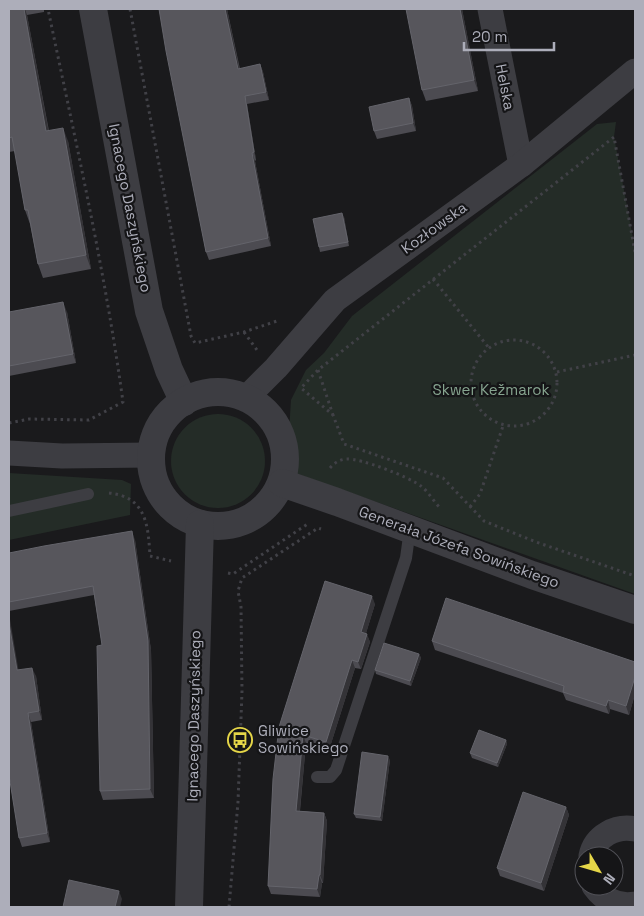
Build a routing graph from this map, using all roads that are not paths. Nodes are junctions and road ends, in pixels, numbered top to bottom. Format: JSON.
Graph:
{"nodes":[{"id":1,"x":93,"y":9,"type":"edge"},
{"id":2,"x":490,"y":9,"type":"edge"},
{"id":3,"x":635,"y":71,"type":"edge"},
{"id":4,"x":521,"y":165,"type":"junction"},
{"id":5,"x":246,"y":398,"type":"junction"},
{"id":6,"x":184,"y":402,"type":"junction"},
{"id":7,"x":9,"y":453,"type":"edge"},
{"id":8,"x":151,"y":455,"type":"junction"},
{"id":9,"x":282,"y":483,"type":"junction"},
{"id":10,"x":88,"y":494,"type":"road end"},
{"id":11,"x":9,"y":511,"type":"edge"},
{"id":12,"x":200,"y":524,"type":"junction"},
{"id":13,"x":410,"y":529,"type":"junction"},
{"id":14,"x":635,"y":610,"type":"edge"},
{"id":15,"x":317,"y":778,"type":"dead end"},
{"id":16,"x":635,"y":829,"type":"edge"},
{"id":17,"x":595,"y":846,"type":"edge"},
{"id":18,"x":603,"y":896,"type":"edge"},
{"id":19,"x":635,"y":904,"type":"edge"},
{"id":20,"x":188,"y":907,"type":"edge"}],
"edges":[{"from":1,"to":6,"type":"street","name":"Ignacego Daszyńskiego"},
{"from":2,"to":4,"type":"street","name":"Helska"},
{"from":3,"to":4,"type":"street","name":"Kozłowska"},
{"from":4,"to":5,"type":"street","name":"Kozłowska"},
{"from":5,"to":6,"type":"street"},
{"from":5,"to":9,"type":"street"},
{"from":6,"to":8,"type":"street"},
{"from":7,"to":8,"type":"street"},
{"from":8,"to":12,"type":"street"},
{"from":9,"to":12,"type":"street"},
{"from":9,"to":13,"type":"street","name":"Generała Józefa Sowińskiego"},
{"from":10,"to":11,"type":"lane"},
{"from":12,"to":20,"type":"street","name":"Ignacego Daszyńskiego"},
{"from":13,"to":14,"type":"street","name":"Generała Józefa Sowińskiego"},
{"from":13,"to":15,"type":"lane"},
{"from":16,"to":17,"type":"street"},
{"from":18,"to":19,"type":"street"}]}
